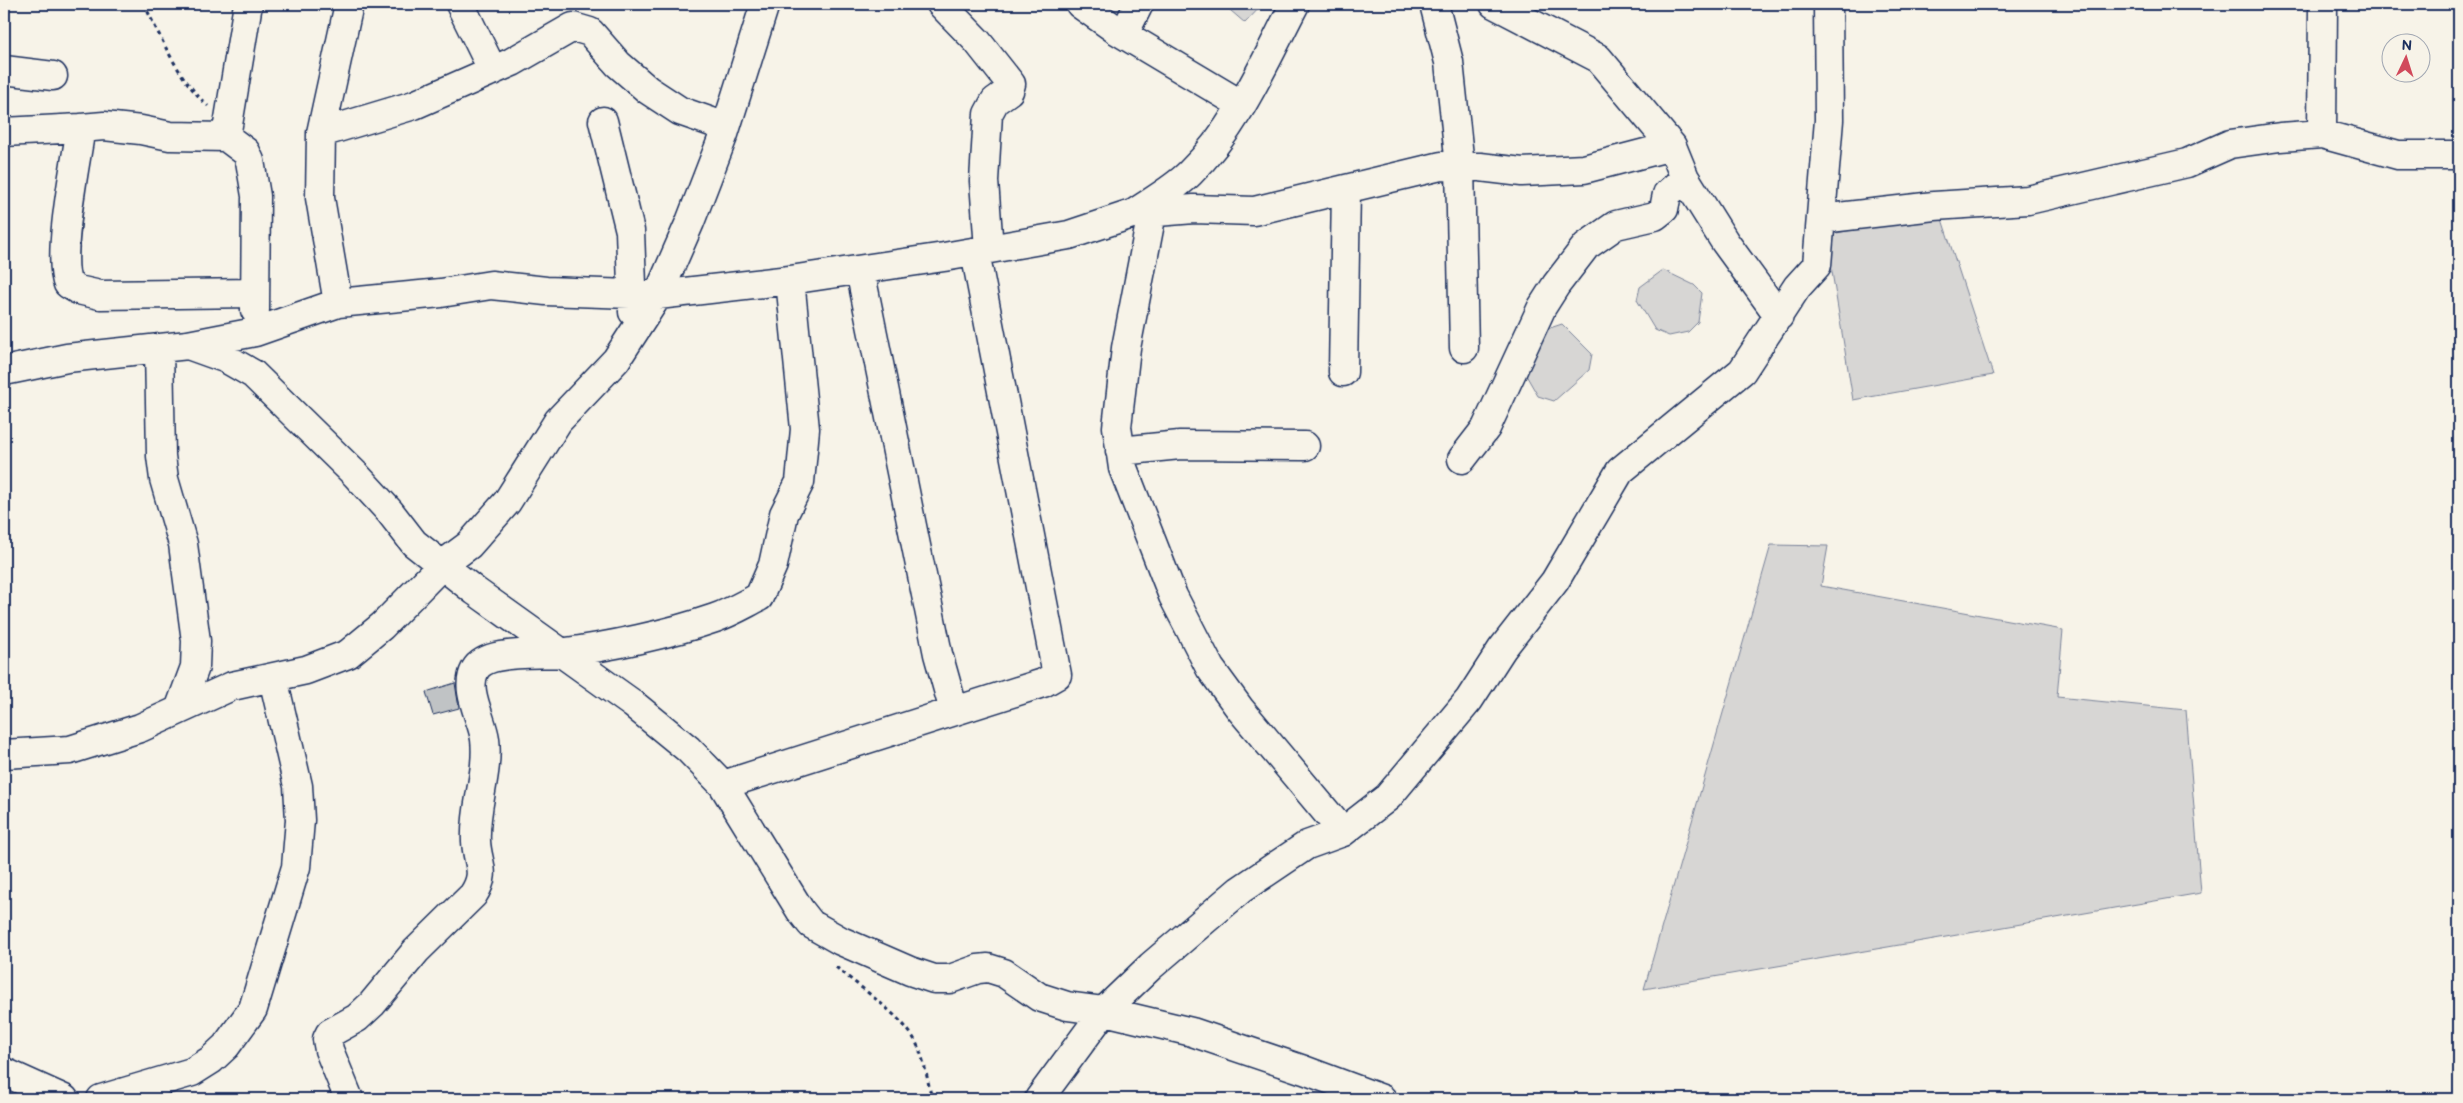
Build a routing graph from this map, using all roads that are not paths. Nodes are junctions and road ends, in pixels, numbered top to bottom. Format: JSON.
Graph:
{"nodes":[{"id":1,"x":248,"y":4,"type":"edge"},
{"id":2,"x":349,"y":4,"type":"edge"},
{"id":3,"x":460,"y":4,"type":"edge"},
{"id":4,"x":765,"y":4,"type":"edge"},
{"id":5,"x":941,"y":4,"type":"edge"},
{"id":6,"x":1080,"y":4,"type":"edge"},
{"id":7,"x":1139,"y":4,"type":"edge"},
{"id":8,"x":1295,"y":4,"type":"edge"},
{"id":9,"x":1434,"y":4,"type":"edge"},
{"id":10,"x":1494,"y":4,"type":"edge"},
{"id":11,"x":1828,"y":4,"type":"edge"},
{"id":12,"x":2323,"y":4,"type":"edge"},
{"id":13,"x":1124,"y":34,"type":"junction"},
{"id":14,"x":4,"y":70,"type":"edge"},
{"id":15,"x":493,"y":71,"type":"junction"},
{"id":16,"x":53,"y":76,"type":"dead end"},
{"id":17,"x":1242,"y":106,"type":"junction"},
{"id":18,"x":603,"y":121,"type":"dead end"},
{"id":19,"x":726,"y":127,"type":"junction"},
{"id":20,"x":81,"y":128,"type":"junction"},
{"id":21,"x":4,"y":132,"type":"edge"},
{"id":22,"x":321,"y":133,"type":"junction"},
{"id":23,"x":2322,"y":134,"type":"junction"},
{"id":24,"x":220,"y":137,"type":"junction"},
{"id":25,"x":1672,"y":146,"type":"junction"},
{"id":26,"x":2459,"y":155,"type":"edge"},
{"id":27,"x":1460,"y":166,"type":"junction"},
{"id":28,"x":1685,"y":178,"type":"junction"},
{"id":29,"x":1346,"y":189,"type":"junction"},
{"id":30,"x":1142,"y":214,"type":"junction"},
{"id":31,"x":1821,"y":219,"type":"junction"},
{"id":32,"x":982,"y":251,"type":"junction"},
{"id":33,"x":860,"y":270,"type":"junction"},
{"id":34,"x":790,"y":280,"type":"junction"},
{"id":35,"x":255,"y":293,"type":"junction"},
{"id":36,"x":645,"y":295,"type":"junction"},
{"id":37,"x":338,"y":303,"type":"junction"},
{"id":38,"x":1779,"y":316,"type":"junction"},
{"id":39,"x":255,"y":332,"type":"junction"},
{"id":40,"x":188,"y":345,"type":"junction"},
{"id":41,"x":159,"y":348,"type":"junction"},
{"id":42,"x":1464,"y":348,"type":"dead end"},
{"id":43,"x":4,"y":371,"type":"edge"},
{"id":44,"x":1343,"y":372,"type":"dead end"},
{"id":45,"x":1305,"y":446,"type":"dead end"},
{"id":46,"x":1120,"y":451,"type":"junction"},
{"id":47,"x":1462,"y":458,"type":"dead end"},
{"id":48,"x":442,"y":565,"type":"junction"},
{"id":49,"x":560,"y":653,"type":"junction"},
{"id":50,"x":272,"y":678,"type":"junction"},
{"id":51,"x":179,"y":710,"type":"junction"},
{"id":52,"x":954,"y":711,"type":"junction"},
{"id":53,"x":4,"y":754,"type":"edge"},
{"id":54,"x":723,"y":785,"type":"junction"},
{"id":55,"x":1343,"y":832,"type":"junction"},
{"id":56,"x":1104,"y":1011,"type":"junction"},
{"id":57,"x":4,"y":1072,"type":"edge"},
{"id":58,"x":64,"y":1099,"type":"edge"},
{"id":59,"x":102,"y":1099,"type":"edge"},
{"id":60,"x":349,"y":1099,"type":"edge"},
{"id":61,"x":1039,"y":1099,"type":"edge"},
{"id":62,"x":1382,"y":1099,"type":"edge"}],
"edges":[{"from":1,"to":24,"type":"street"},
{"from":2,"to":22,"type":"street"},
{"from":3,"to":15,"type":"street"},
{"from":4,"to":19,"type":"street"},
{"from":5,"to":32,"type":"street"},
{"from":6,"to":13,"type":"street"},
{"from":7,"to":13,"type":"street"},
{"from":8,"to":17,"type":"street"},
{"from":9,"to":27,"type":"street"},
{"from":10,"to":25,"type":"street"},
{"from":11,"to":31,"type":"street"},
{"from":12,"to":23,"type":"street"},
{"from":13,"to":17,"type":"street"},
{"from":14,"to":16,"type":"street"},
{"from":15,"to":19,"type":"street"},
{"from":15,"to":22,"type":"street"},
{"from":17,"to":30,"type":"street"},
{"from":18,"to":36,"type":"street"},
{"from":19,"to":36,"type":"street"},
{"from":20,"to":21,"type":"street"},
{"from":20,"to":24,"type":"street"},
{"from":20,"to":35,"type":"street"},
{"from":22,"to":37,"type":"street"},
{"from":23,"to":26,"type":"street"},
{"from":23,"to":31,"type":"street"},
{"from":24,"to":35,"type":"street"},
{"from":25,"to":27,"type":"street"},
{"from":25,"to":28,"type":"street"},
{"from":27,"to":29,"type":"street"},
{"from":27,"to":42,"type":"street"},
{"from":28,"to":38,"type":"street"},
{"from":28,"to":47,"type":"street"},
{"from":29,"to":30,"type":"street"},
{"from":29,"to":44,"type":"street"},
{"from":30,"to":32,"type":"street"},
{"from":30,"to":46,"type":"street"},
{"from":31,"to":38,"type":"street"},
{"from":32,"to":33,"type":"street"},
{"from":32,"to":52,"type":"street"},
{"from":33,"to":34,"type":"street"},
{"from":33,"to":52,"type":"street"},
{"from":34,"to":36,"type":"street"},
{"from":34,"to":49,"type":"street"},
{"from":35,"to":39,"type":"street"},
{"from":36,"to":37,"type":"street"},
{"from":36,"to":48,"type":"street"},
{"from":37,"to":39,"type":"street"},
{"from":38,"to":55,"type":"street"},
{"from":39,"to":40,"type":"street"},
{"from":40,"to":41,"type":"street"},
{"from":40,"to":48,"type":"street"},
{"from":41,"to":43,"type":"street"},
{"from":41,"to":51,"type":"street"},
{"from":45,"to":46,"type":"street"},
{"from":46,"to":55,"type":"street"},
{"from":48,"to":49,"type":"street"},
{"from":48,"to":50,"type":"street"},
{"from":49,"to":54,"type":"street"},
{"from":49,"to":60,"type":"street"},
{"from":50,"to":51,"type":"street"},
{"from":50,"to":59,"type":"street"},
{"from":51,"to":53,"type":"street"},
{"from":52,"to":54,"type":"street"},
{"from":54,"to":56,"type":"street"},
{"from":55,"to":56,"type":"street"},
{"from":56,"to":61,"type":"street"},
{"from":56,"to":62,"type":"street"},
{"from":57,"to":58,"type":"street"}]}
